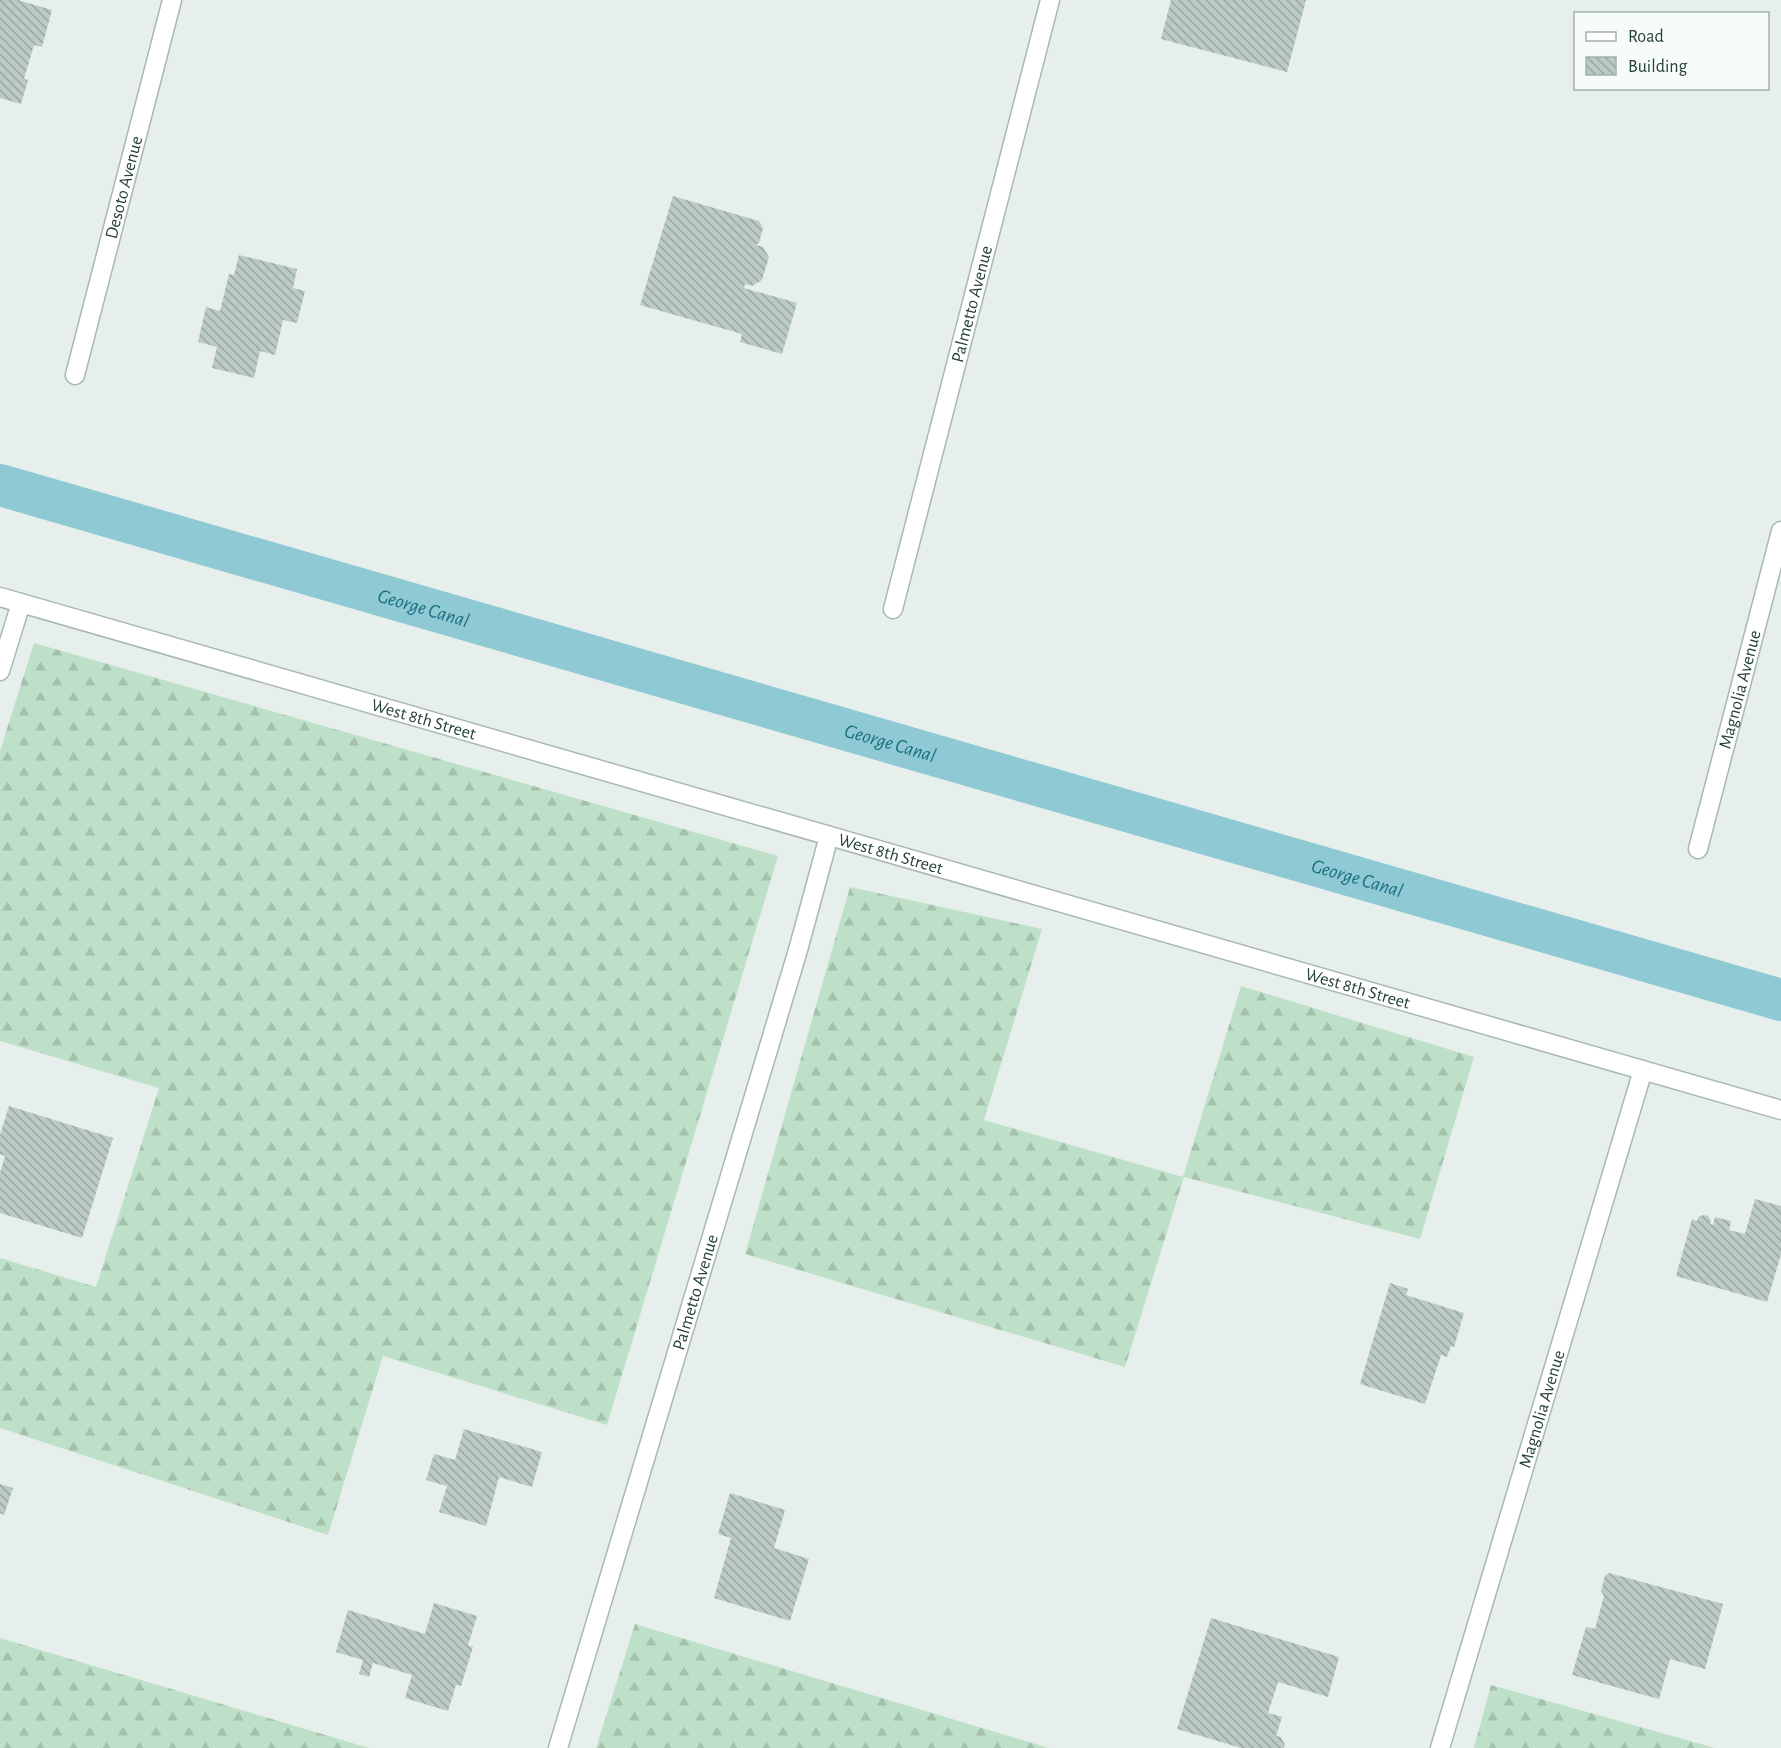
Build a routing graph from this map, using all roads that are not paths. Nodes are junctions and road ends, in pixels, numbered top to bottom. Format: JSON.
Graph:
{"nodes":[{"id":1,"x":172,"y":0,"type":"edge"},
{"id":2,"x":1050,"y":0,"type":"edge"},
{"id":3,"x":75,"y":375,"type":"dead end"},
{"id":4,"x":1781,"y":531,"type":"edge"},
{"id":5,"x":0,"y":597,"type":"edge"},
{"id":6,"x":21,"y":603,"type":"junction"},
{"id":7,"x":893,"y":609,"type":"dead end"},
{"id":8,"x":0,"y":671,"type":"edge"},
{"id":9,"x":829,"y":836,"type":"junction"},
{"id":10,"x":1698,"y":849,"type":"dead end"},
{"id":11,"x":1643,"y":1070,"type":"junction"},
{"id":12,"x":1781,"y":1110,"type":"edge"},
{"id":13,"x":558,"y":1748,"type":"edge"},
{"id":14,"x":1440,"y":1748,"type":"edge"}],
"edges":[{"from":1,"to":3,"type":"street","name":"Desoto Avenue"},
{"from":2,"to":7,"type":"street","name":"Palmetto Avenue"},
{"from":4,"to":10,"type":"street","name":"Magnolia Avenue"},
{"from":5,"to":6,"type":"street","name":"West 8th Street"},
{"from":6,"to":8,"type":"street"},
{"from":6,"to":9,"type":"street","name":"West 8th Street"},
{"from":9,"to":11,"type":"street","name":"West 8th Street"},
{"from":9,"to":13,"type":"street","name":"Palmetto Avenue"},
{"from":11,"to":12,"type":"street","name":"West 8th Street"},
{"from":11,"to":14,"type":"street","name":"Magnolia Avenue"}]}
